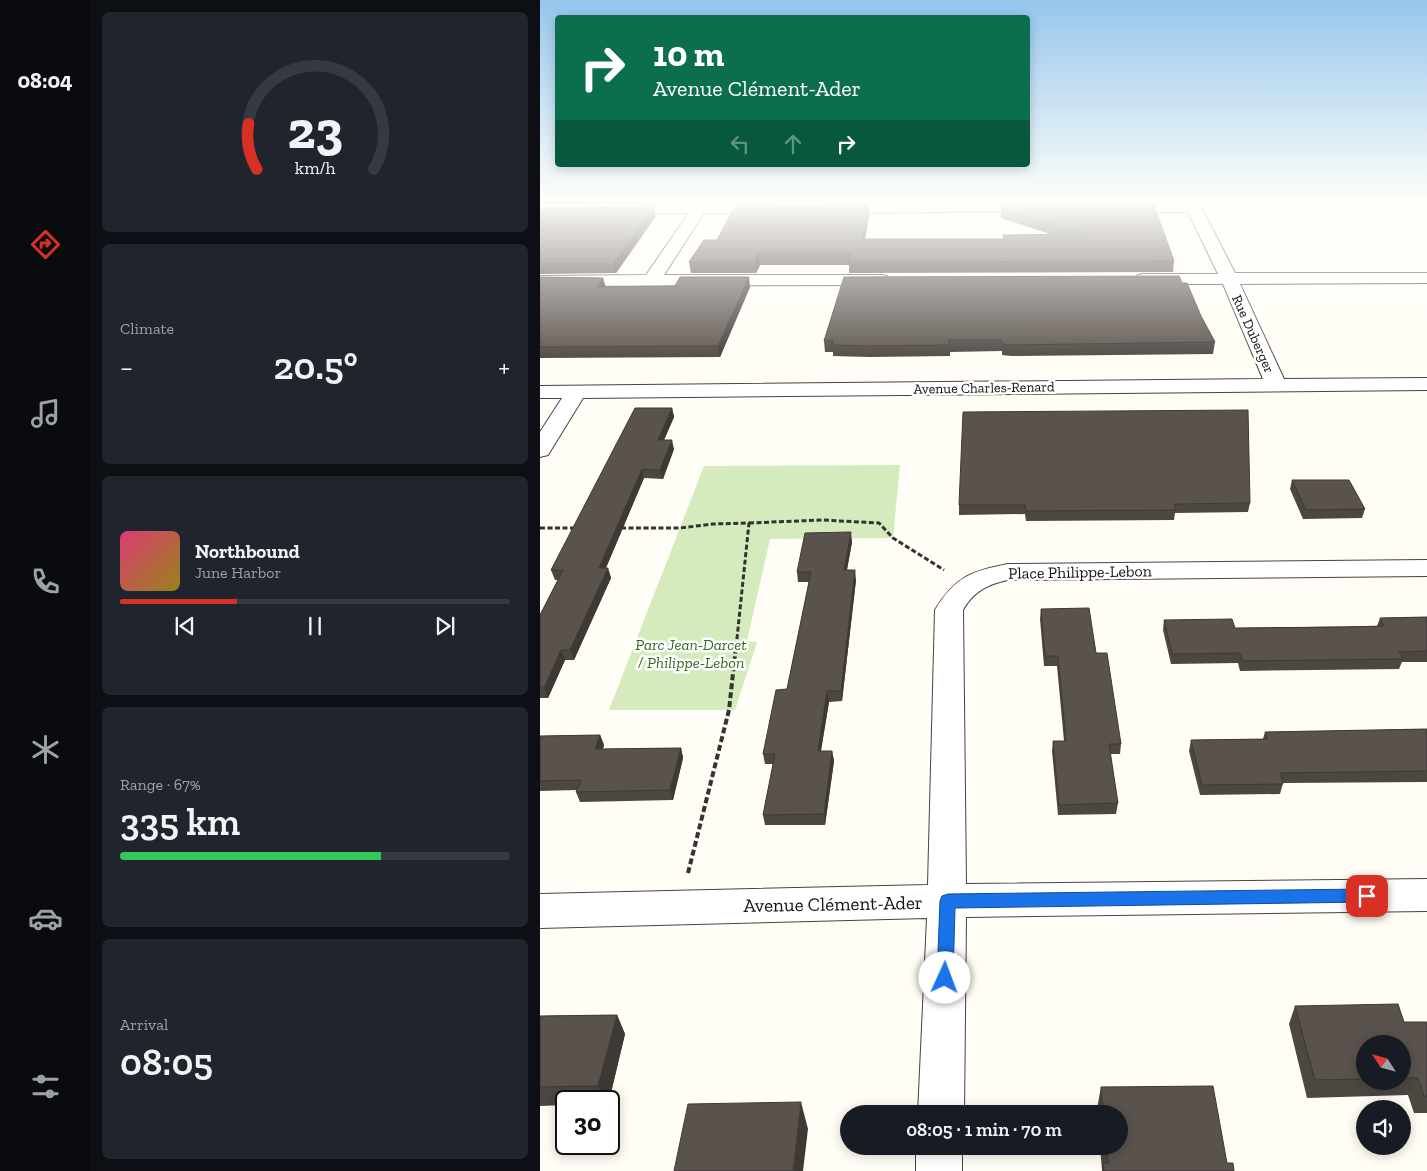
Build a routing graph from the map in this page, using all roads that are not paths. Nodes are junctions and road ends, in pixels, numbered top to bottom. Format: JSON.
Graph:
{"nodes":[{"id":1,"x":669,"y":256,"type":"edge"},
{"id":2,"x":1218,"y":256,"type":"edge"},
{"id":3,"x":1229,"y":278,"type":"junction"},
{"id":4,"x":1427,"y":278,"type":"edge"},
{"id":5,"x":1128,"y":279,"type":"edge"},
{"id":6,"x":652,"y":280,"type":"junction"},
{"id":7,"x":900,"y":280,"type":"edge"},
{"id":8,"x":540,"y":281,"type":"edge"},
{"id":9,"x":1427,"y":384,"type":"edge"},
{"id":10,"x":1276,"y":385,"type":"junction"},
{"id":11,"x":540,"y":392,"type":"edge"},
{"id":12,"x":576,"y":392,"type":"junction"},
{"id":13,"x":540,"y":450,"type":"edge"},
{"id":14,"x":1427,"y":568,"type":"edge"},
{"id":15,"x":1427,"y":895,"type":"edge"},
{"id":16,"x":948,"y":901,"type":"junction"},
{"id":17,"x":540,"y":911,"type":"edge"},
{"id":18,"x":940,"y":1105,"type":"edge"},
{"id":19,"x":940,"y":1155,"type":"edge"},
{"id":20,"x":939,"y":1171,"type":"edge"}],
"edges":[{"from":1,"to":6,"type":"street"},
{"from":2,"to":3,"type":"street","name":"Rue Duberger"},
{"from":3,"to":4,"type":"street"},
{"from":3,"to":5,"type":"street"},
{"from":3,"to":10,"type":"street","name":"Rue Duberger"},
{"from":6,"to":7,"type":"street"},
{"from":6,"to":8,"type":"street"},
{"from":9,"to":10,"type":"street","name":"Avenue Charles-Renard"},
{"from":10,"to":12,"type":"street","name":"Avenue Charles-Renard"},
{"from":11,"to":12,"type":"street","name":"Avenue Charles-Renard"},
{"from":12,"to":13,"type":"street"},
{"from":14,"to":16,"type":"street","name":"Place Philippe-Lebon"},
{"from":15,"to":16,"type":"street","name":"Avenue Clément-Ader"},
{"from":16,"to":17,"type":"street","name":"Avenue Clément-Ader"},
{"from":16,"to":18,"type":"street","name":"Place Philippe-Lebon"},
{"from":19,"to":20,"type":"street"}]}
